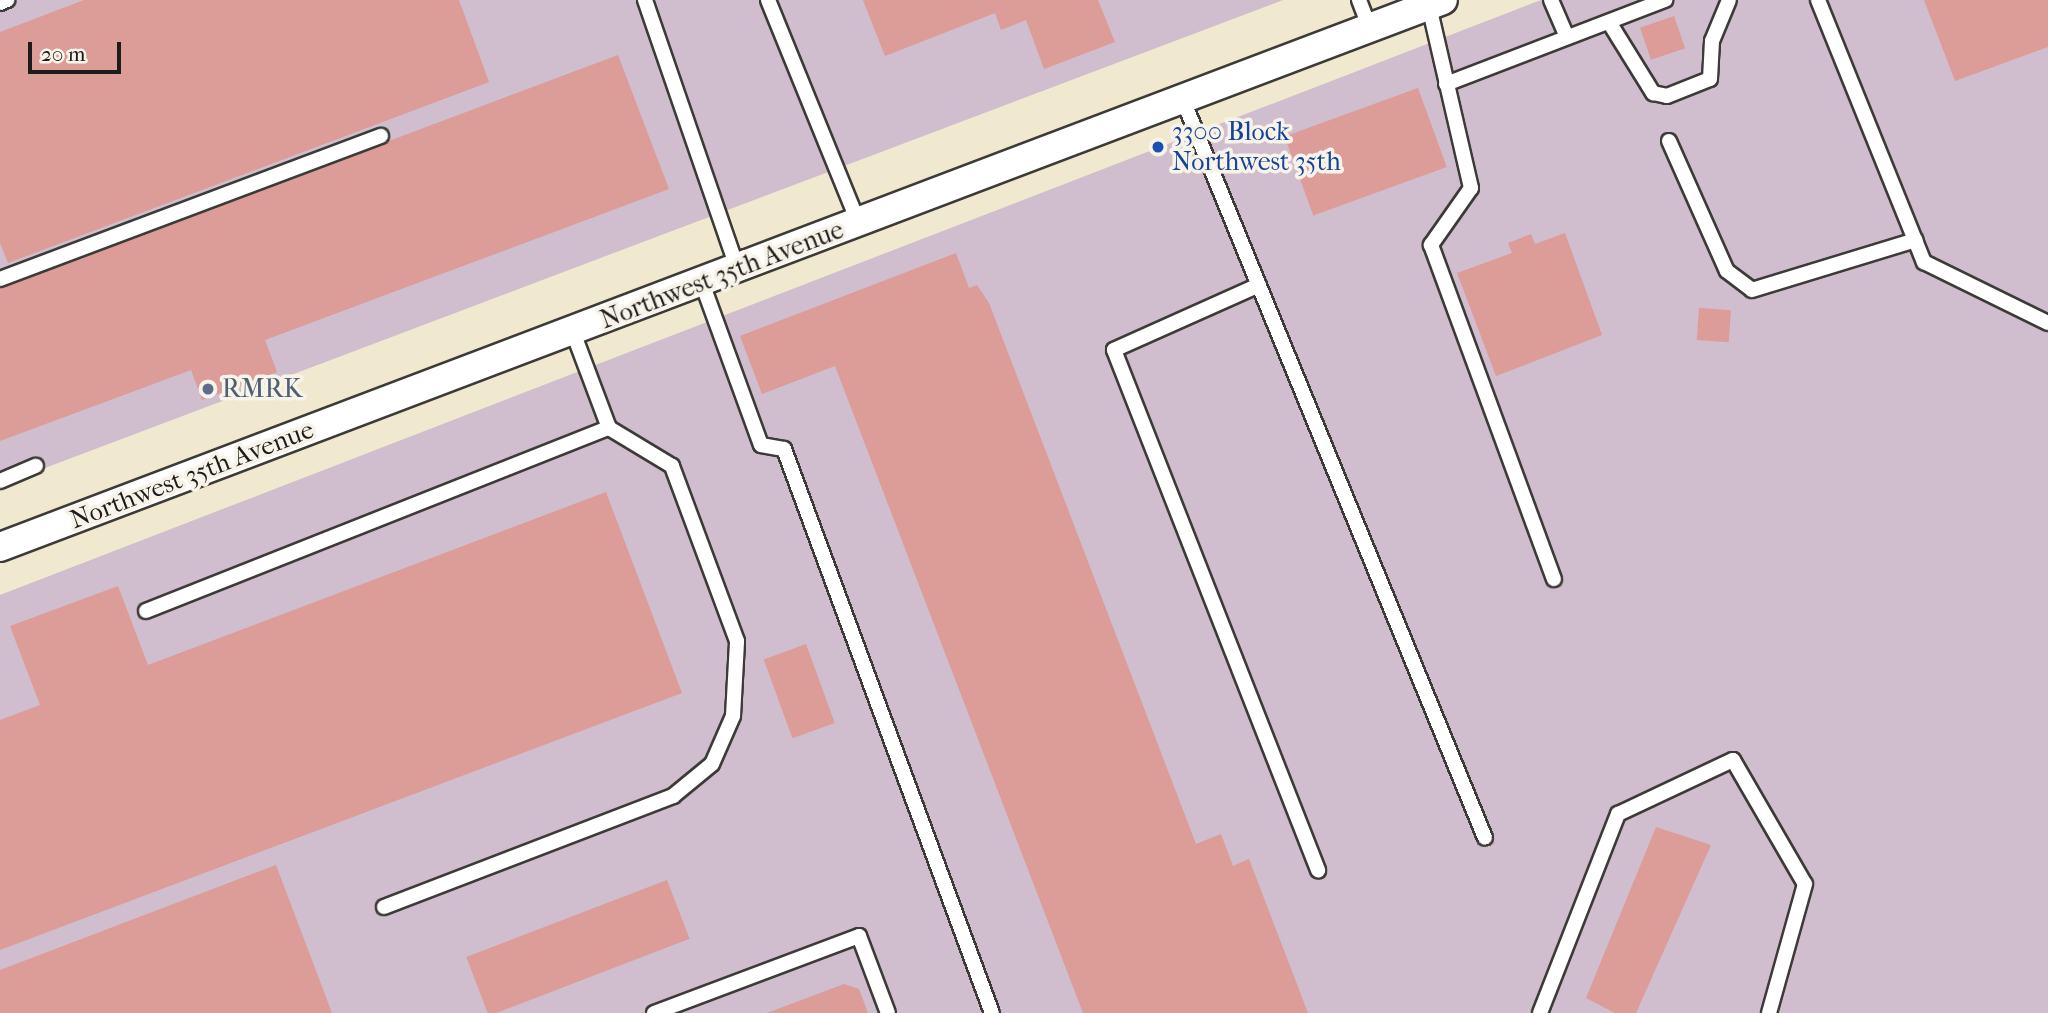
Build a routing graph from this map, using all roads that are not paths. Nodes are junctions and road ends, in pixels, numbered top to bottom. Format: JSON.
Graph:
{"nodes":[{"id":1,"x":7,"y":0,"type":"edge"},
{"id":2,"x":645,"y":0,"type":"edge"},
{"id":3,"x":768,"y":0,"type":"edge"},
{"id":4,"x":1359,"y":0,"type":"edge"},
{"id":5,"x":1551,"y":0,"type":"edge"},
{"id":6,"x":1665,"y":0,"type":"edge"},
{"id":7,"x":1729,"y":0,"type":"edge"},
{"id":8,"x":1818,"y":0,"type":"edge"},
{"id":9,"x":0,"y":3,"type":"edge"},
{"id":10,"x":1436,"y":3,"type":"edge"},
{"id":11,"x":1609,"y":22,"type":"junction"},
{"id":12,"x":1370,"y":28,"type":"junction"},
{"id":13,"x":1567,"y":37,"type":"junction"},
{"id":14,"x":1446,"y":84,"type":"junction"},
{"id":15,"x":1183,"y":100,"type":"junction"},
{"id":16,"x":381,"y":136,"type":"dead end"},
{"id":17,"x":1669,"y":141,"type":"dead end"},
{"id":18,"x":859,"y":223,"type":"junction"},
{"id":19,"x":1916,"y":240,"type":"junction"},
{"id":20,"x":738,"y":270,"type":"junction"},
{"id":21,"x":0,"y":279,"type":"edge"},
{"id":22,"x":702,"y":283,"type":"junction"},
{"id":23,"x":1259,"y":285,"type":"junction"},
{"id":24,"x":2048,"y":323,"type":"edge"},
{"id":25,"x":573,"y":332,"type":"junction"},
{"id":26,"x":609,"y":428,"type":"junction"},
{"id":27,"x":36,"y":466,"type":"dead end"},
{"id":28,"x":0,"y":481,"type":"edge"},
{"id":29,"x":2,"y":539,"type":"edge"},
{"id":30,"x":1555,"y":579,"type":"dead end"},
{"id":31,"x":146,"y":611,"type":"dead end"},
{"id":32,"x":1485,"y":838,"type":"dead end"},
{"id":33,"x":1318,"y":870,"type":"dead end"},
{"id":34,"x":384,"y":907,"type":"dead end"},
{"id":35,"x":654,"y":1013,"type":"edge"},
{"id":36,"x":888,"y":1013,"type":"edge"},
{"id":37,"x":992,"y":1013,"type":"edge"},
{"id":38,"x":1541,"y":1013,"type":"edge"},
{"id":39,"x":1769,"y":1013,"type":"edge"}],
"edges":[{"from":1,"to":9,"type":"lane"},
{"from":2,"to":20,"type":"lane"},
{"from":3,"to":18,"type":"lane"},
{"from":4,"to":12,"type":"lane"},
{"from":5,"to":13,"type":"lane"},
{"from":6,"to":11,"type":"lane"},
{"from":7,"to":11,"type":"lane"},
{"from":8,"to":19,"type":"lane"},
{"from":10,"to":12,"type":"street","name":"Northwest 35th Avenue"},
{"from":10,"to":14,"type":"lane"},
{"from":11,"to":13,"type":"lane"},
{"from":12,"to":15,"type":"street","name":"Northwest 35th Avenue"},
{"from":13,"to":14,"type":"lane"},
{"from":14,"to":30,"type":"lane"},
{"from":15,"to":18,"type":"street","name":"Northwest 35th Avenue"},
{"from":15,"to":23,"type":"lane"},
{"from":16,"to":21,"type":"lane"},
{"from":17,"to":19,"type":"lane"},
{"from":18,"to":20,"type":"street","name":"Northwest 35th Avenue"},
{"from":19,"to":24,"type":"lane"},
{"from":20,"to":22,"type":"street","name":"Northwest 35th Avenue"},
{"from":22,"to":25,"type":"street","name":"Northwest 35th Avenue"},
{"from":22,"to":37,"type":"lane"},
{"from":23,"to":32,"type":"lane"},
{"from":23,"to":33,"type":"lane"},
{"from":25,"to":26,"type":"lane"},
{"from":25,"to":29,"type":"street","name":"Northwest 35th Avenue"},
{"from":26,"to":31,"type":"lane"},
{"from":26,"to":34,"type":"lane"},
{"from":27,"to":28,"type":"lane"},
{"from":35,"to":36,"type":"lane"},
{"from":38,"to":39,"type":"lane"}]}
